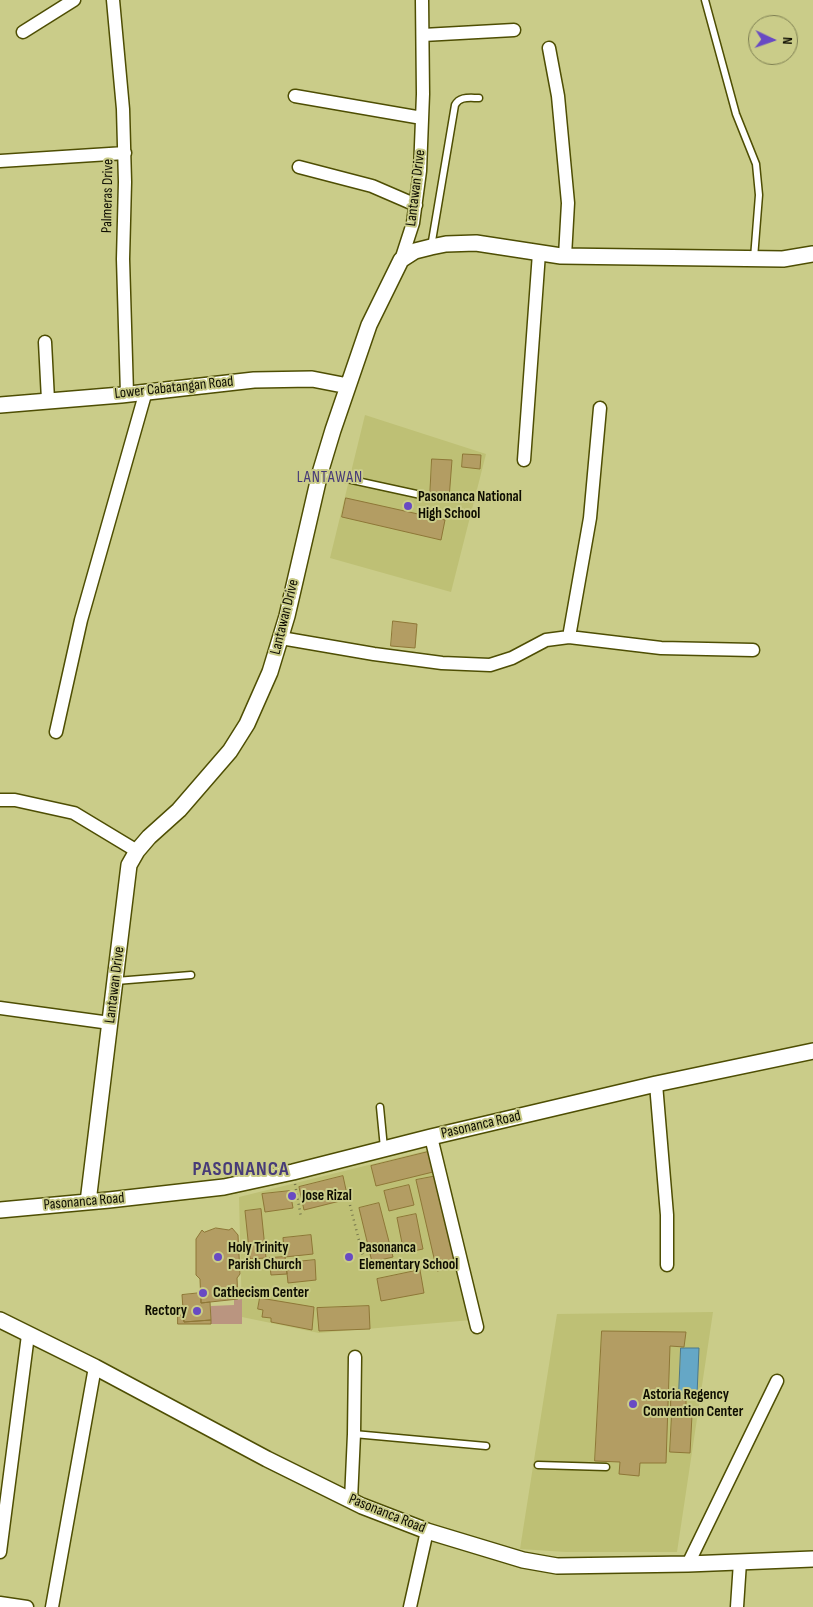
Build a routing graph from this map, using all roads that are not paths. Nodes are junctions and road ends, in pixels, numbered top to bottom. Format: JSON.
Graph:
{"nodes":[{"id":1,"x":74,"y":0,"type":"edge"},
{"id":2,"x":113,"y":0,"type":"edge"},
{"id":3,"x":422,"y":0,"type":"edge"},
{"id":4,"x":705,"y":0,"type":"edge"},
{"id":5,"x":514,"y":30,"type":"dead end"},
{"id":6,"x":23,"y":32,"type":"dead end"},
{"id":7,"x":423,"y":35,"type":"junction"},
{"id":8,"x":549,"y":48,"type":"dead end"},
{"id":9,"x":295,"y":96,"type":"dead end"},
{"id":10,"x":479,"y":98,"type":"dead end"},
{"id":11,"x":422,"y":118,"type":"junction"},
{"id":12,"x":125,"y":153,"type":"junction"},
{"id":13,"x":0,"y":161,"type":"edge"},
{"id":14,"x":299,"y":167,"type":"dead end"},
{"id":15,"x":416,"y":205,"type":"junction"},
{"id":16,"x":431,"y":247,"type":"junction"},
{"id":17,"x":539,"y":253,"type":"junction"},
{"id":18,"x":813,"y":254,"type":"edge"},
{"id":19,"x":565,"y":256,"type":"junction"},
{"id":20,"x":754,"y":258,"type":"junction"},
{"id":21,"x":402,"y":260,"type":"junction"},
{"id":22,"x":45,"y":342,"type":"dead end"},
{"id":23,"x":348,"y":386,"type":"junction"},
{"id":24,"x":146,"y":391,"type":"junction"},
{"id":25,"x":127,"y":394,"type":"junction"},
{"id":26,"x":48,"y":400,"type":"junction"},
{"id":27,"x":0,"y":405,"type":"edge"},
{"id":28,"x":600,"y":408,"type":"dead end"},
{"id":29,"x":524,"y":460,"type":"dead end"},
{"id":30,"x":320,"y":474,"type":"junction"},
{"id":31,"x":421,"y":495,"type":"dead end"},
{"id":32,"x":569,"y":637,"type":"junction"},
{"id":33,"x":281,"y":638,"type":"junction"},
{"id":34,"x":753,"y":650,"type":"dead end"},
{"id":35,"x":56,"y":732,"type":"dead end"},
{"id":36,"x":0,"y":800,"type":"edge"},
{"id":37,"x":137,"y":851,"type":"junction"},
{"id":38,"x":191,"y":975,"type":"dead end"},
{"id":39,"x":116,"y":981,"type":"junction"},
{"id":40,"x":0,"y":1008,"type":"edge"},
{"id":41,"x":110,"y":1023,"type":"junction"},
{"id":42,"x":813,"y":1052,"type":"edge"},
{"id":43,"x":656,"y":1084,"type":"junction"},
{"id":44,"x":380,"y":1107,"type":"dead end"},
{"id":45,"x":431,"y":1137,"type":"junction"},
{"id":46,"x":384,"y":1149,"type":"junction"},
{"id":47,"x":88,"y":1202,"type":"junction"},
{"id":48,"x":0,"y":1210,"type":"edge"},
{"id":49,"x":667,"y":1266,"type":"dead end"},
{"id":50,"x":0,"y":1320,"type":"edge"},
{"id":51,"x":477,"y":1327,"type":"dead end"},
{"id":52,"x":28,"y":1335,"type":"junction"},
{"id":53,"x":355,"y":1357,"type":"dead end"},
{"id":54,"x":95,"y":1367,"type":"junction"},
{"id":55,"x":777,"y":1381,"type":"dead end"},
{"id":56,"x":354,"y":1434,"type":"junction"},
{"id":57,"x":486,"y":1446,"type":"dead end"},
{"id":58,"x":538,"y":1465,"type":"dead end"},
{"id":59,"x":606,"y":1467,"type":"dead end"},
{"id":60,"x":351,"y":1500,"type":"junction"},
{"id":61,"x":427,"y":1531,"type":"junction"},
{"id":62,"x":0,"y":1552,"type":"edge"},
{"id":63,"x":813,"y":1560,"type":"edge"},
{"id":64,"x":740,"y":1562,"type":"junction"},
{"id":65,"x":688,"y":1564,"type":"junction"},
{"id":66,"x":0,"y":1603,"type":"edge"},
{"id":67,"x":26,"y":1607,"type":"edge"},
{"id":68,"x":52,"y":1607,"type":"edge"},
{"id":69,"x":410,"y":1607,"type":"edge"},
{"id":70,"x":737,"y":1607,"type":"edge"}],
"edges":[{"from":1,"to":6,"type":"street"},
{"from":2,"to":12,"type":"street","name":"Palmeras Drive"},
{"from":3,"to":7,"type":"street","name":"Lantawan Drive"},
{"from":4,"to":20,"type":"lane"},
{"from":5,"to":7,"type":"street"},
{"from":7,"to":11,"type":"street","name":"Lantawan Drive"},
{"from":8,"to":19,"type":"street"},
{"from":9,"to":11,"type":"street"},
{"from":10,"to":16,"type":"lane"},
{"from":11,"to":15,"type":"street","name":"Lantawan Drive"},
{"from":12,"to":13,"type":"street"},
{"from":12,"to":25,"type":"street","name":"Palmeras Drive"},
{"from":14,"to":15,"type":"street"},
{"from":15,"to":21,"type":"street","name":"Lantawan Drive"},
{"from":16,"to":17,"type":"street"},
{"from":16,"to":21,"type":"street"},
{"from":17,"to":19,"type":"street"},
{"from":17,"to":29,"type":"street"},
{"from":18,"to":20,"type":"street"},
{"from":19,"to":20,"type":"street"},
{"from":21,"to":23,"type":"street","name":"Lantawan Drive"},
{"from":22,"to":26,"type":"street"},
{"from":23,"to":24,"type":"street","name":"Lower Cabatangan Road"},
{"from":23,"to":30,"type":"street","name":"Lantawan Drive"},
{"from":24,"to":25,"type":"street","name":"Lower Cabatangan Road"},
{"from":24,"to":35,"type":"street"},
{"from":25,"to":26,"type":"street","name":"Lower Cabatangan Road"},
{"from":26,"to":27,"type":"street","name":"Lower Cabatangan Road"},
{"from":28,"to":32,"type":"street"},
{"from":30,"to":31,"type":"lane"},
{"from":30,"to":33,"type":"street","name":"Lantawan Drive"},
{"from":32,"to":33,"type":"street"},
{"from":32,"to":34,"type":"street"},
{"from":33,"to":37,"type":"street","name":"Lantawan Drive"},
{"from":36,"to":37,"type":"street"},
{"from":37,"to":39,"type":"street","name":"Lantawan Drive"},
{"from":38,"to":39,"type":"lane"},
{"from":39,"to":41,"type":"street","name":"Lantawan Drive"},
{"from":40,"to":41,"type":"street"},
{"from":41,"to":47,"type":"street","name":"Lantawan Drive"},
{"from":42,"to":43,"type":"street","name":"Pasonanca Road"},
{"from":43,"to":45,"type":"street","name":"Pasonanca Road"},
{"from":43,"to":49,"type":"street"},
{"from":44,"to":46,"type":"lane"},
{"from":45,"to":46,"type":"street","name":"Pasonanca Road"},
{"from":45,"to":51,"type":"street"},
{"from":46,"to":47,"type":"street","name":"Pasonanca Road"},
{"from":47,"to":48,"type":"street","name":"Pasonanca Road"},
{"from":50,"to":52,"type":"street","name":"Pasonanca Road"},
{"from":52,"to":54,"type":"street","name":"Pasonanca Road"},
{"from":52,"to":62,"type":"street"},
{"from":53,"to":56,"type":"street"},
{"from":54,"to":60,"type":"street","name":"Pasonanca Road"},
{"from":54,"to":68,"type":"street"},
{"from":55,"to":65,"type":"street"},
{"from":56,"to":57,"type":"lane"},
{"from":56,"to":60,"type":"street"},
{"from":58,"to":59,"type":"lane"},
{"from":60,"to":61,"type":"street","name":"Pasonanca Road"},
{"from":61,"to":65,"type":"street","name":"Pasonanca Road"},
{"from":61,"to":69,"type":"street"},
{"from":63,"to":64,"type":"street","name":"Pasonanca Road"},
{"from":64,"to":65,"type":"street","name":"Pasonanca Road"},
{"from":64,"to":70,"type":"street"},
{"from":66,"to":67,"type":"street"}]}
